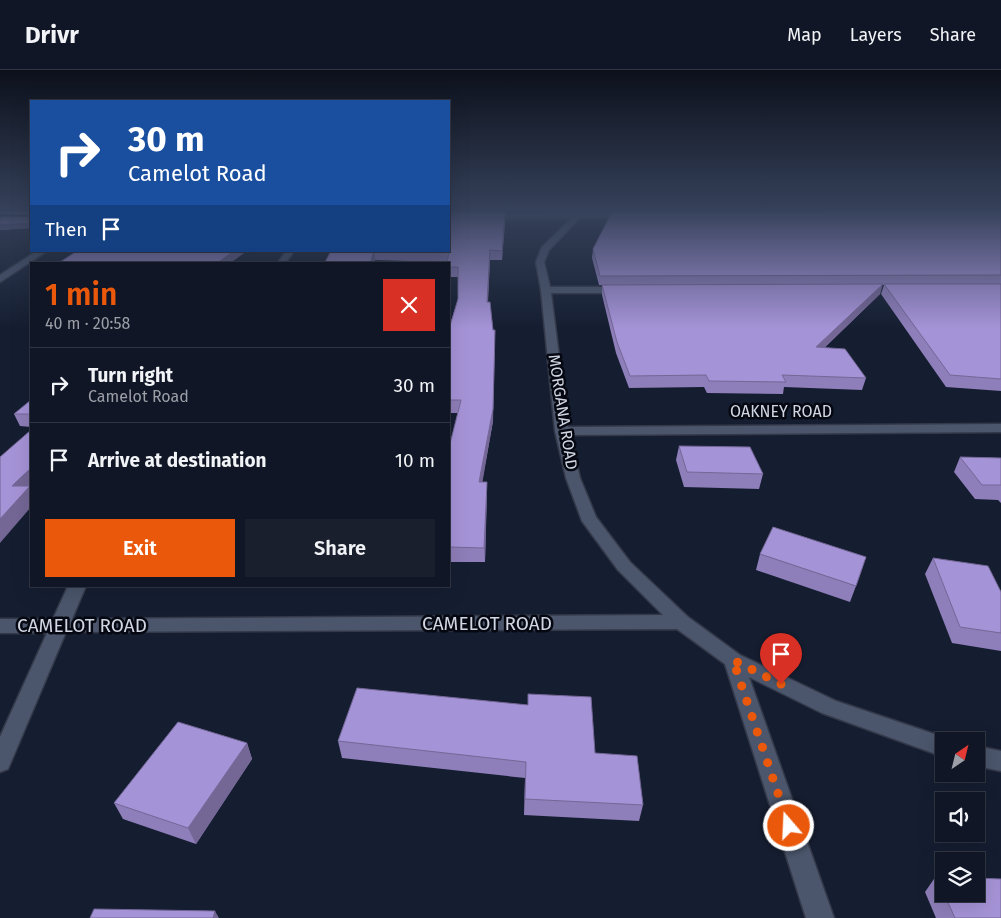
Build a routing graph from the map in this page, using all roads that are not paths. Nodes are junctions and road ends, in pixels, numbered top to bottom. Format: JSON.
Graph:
{"nodes":[{"id":1,"x":544,"y":251,"type":"edge"},
{"id":2,"x":41,"y":252,"type":"edge"},
{"id":3,"x":0,"y":279,"type":"edge"},
{"id":4,"x":546,"y":290,"type":"junction"},
{"id":5,"x":635,"y":290,"type":"edge"},
{"id":6,"x":1001,"y":428,"type":"edge"},
{"id":7,"x":562,"y":431,"type":"junction"},
{"id":8,"x":77,"y":587,"type":"edge"},
{"id":9,"x":681,"y":622,"type":"junction"},
{"id":10,"x":0,"y":626,"type":"edge"},
{"id":11,"x":59,"y":626,"type":"junction"},
{"id":12,"x":733,"y":660,"type":"junction"},
{"id":13,"x":935,"y":744,"type":"edge"},
{"id":14,"x":985,"y":758,"type":"edge"},
{"id":15,"x":1001,"y":761,"type":"edge"},
{"id":16,"x":0,"y":762,"type":"edge"},
{"id":17,"x":820,"y":918,"type":"edge"}],
"edges":[{"from":1,"to":4,"type":"street","name":"MORGANA ROAD"},
{"from":2,"to":3,"type":"street"},
{"from":4,"to":5,"type":"street"},
{"from":4,"to":7,"type":"street","name":"MORGANA ROAD"},
{"from":6,"to":7,"type":"street","name":"OAKNEY ROAD"},
{"from":7,"to":9,"type":"street","name":"MORGANA ROAD"},
{"from":8,"to":11,"type":"street"},
{"from":9,"to":11,"type":"street","name":"CAMELOT ROAD"},
{"from":9,"to":12,"type":"street"},
{"from":10,"to":11,"type":"street","name":"CAMELOT ROAD"},
{"from":11,"to":16,"type":"street"},
{"from":12,"to":13,"type":"street"},
{"from":12,"to":17,"type":"street"},
{"from":14,"to":15,"type":"street"}]}
